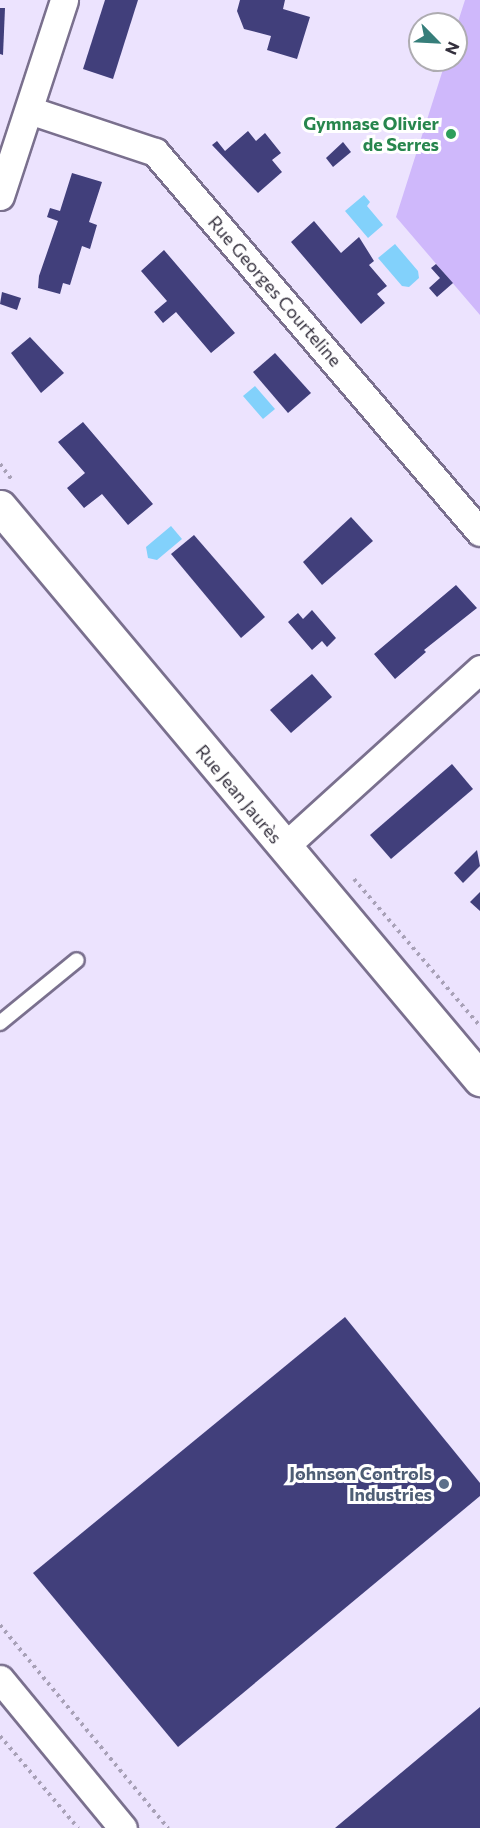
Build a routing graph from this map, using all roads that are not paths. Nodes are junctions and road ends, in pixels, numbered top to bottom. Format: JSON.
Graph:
{"nodes":[{"id":1,"x":64,"y":0,"type":"edge"},
{"id":2,"x":29,"y":110,"type":"junction"},
{"id":3,"x":0,"y":196,"type":"edge"},
{"id":4,"x":0,"y":507,"type":"edge"},
{"id":5,"x":480,"y":532,"type":"edge"},
{"id":6,"x":480,"y":669,"type":"edge"},
{"id":7,"x":284,"y":847,"type":"junction"},
{"id":8,"x":77,"y":960,"type":"dead end"},
{"id":9,"x":0,"y":1023,"type":"edge"},
{"id":10,"x":480,"y":1079,"type":"edge"},
{"id":11,"x":0,"y":1679,"type":"edge"},
{"id":12,"x":123,"y":1828,"type":"edge"}],
"edges":[{"from":1,"to":2,"type":"street"},
{"from":2,"to":3,"type":"street"},
{"from":2,"to":5,"type":"street","name":"Rue Georges Courteline"},
{"from":4,"to":7,"type":"main road","name":"Rue Jean Jaurès"},
{"from":6,"to":7,"type":"street"},
{"from":7,"to":10,"type":"main road","name":"Rue Jean Jaurès"},
{"from":8,"to":9,"type":"lane"},
{"from":11,"to":12,"type":"street"}]}
